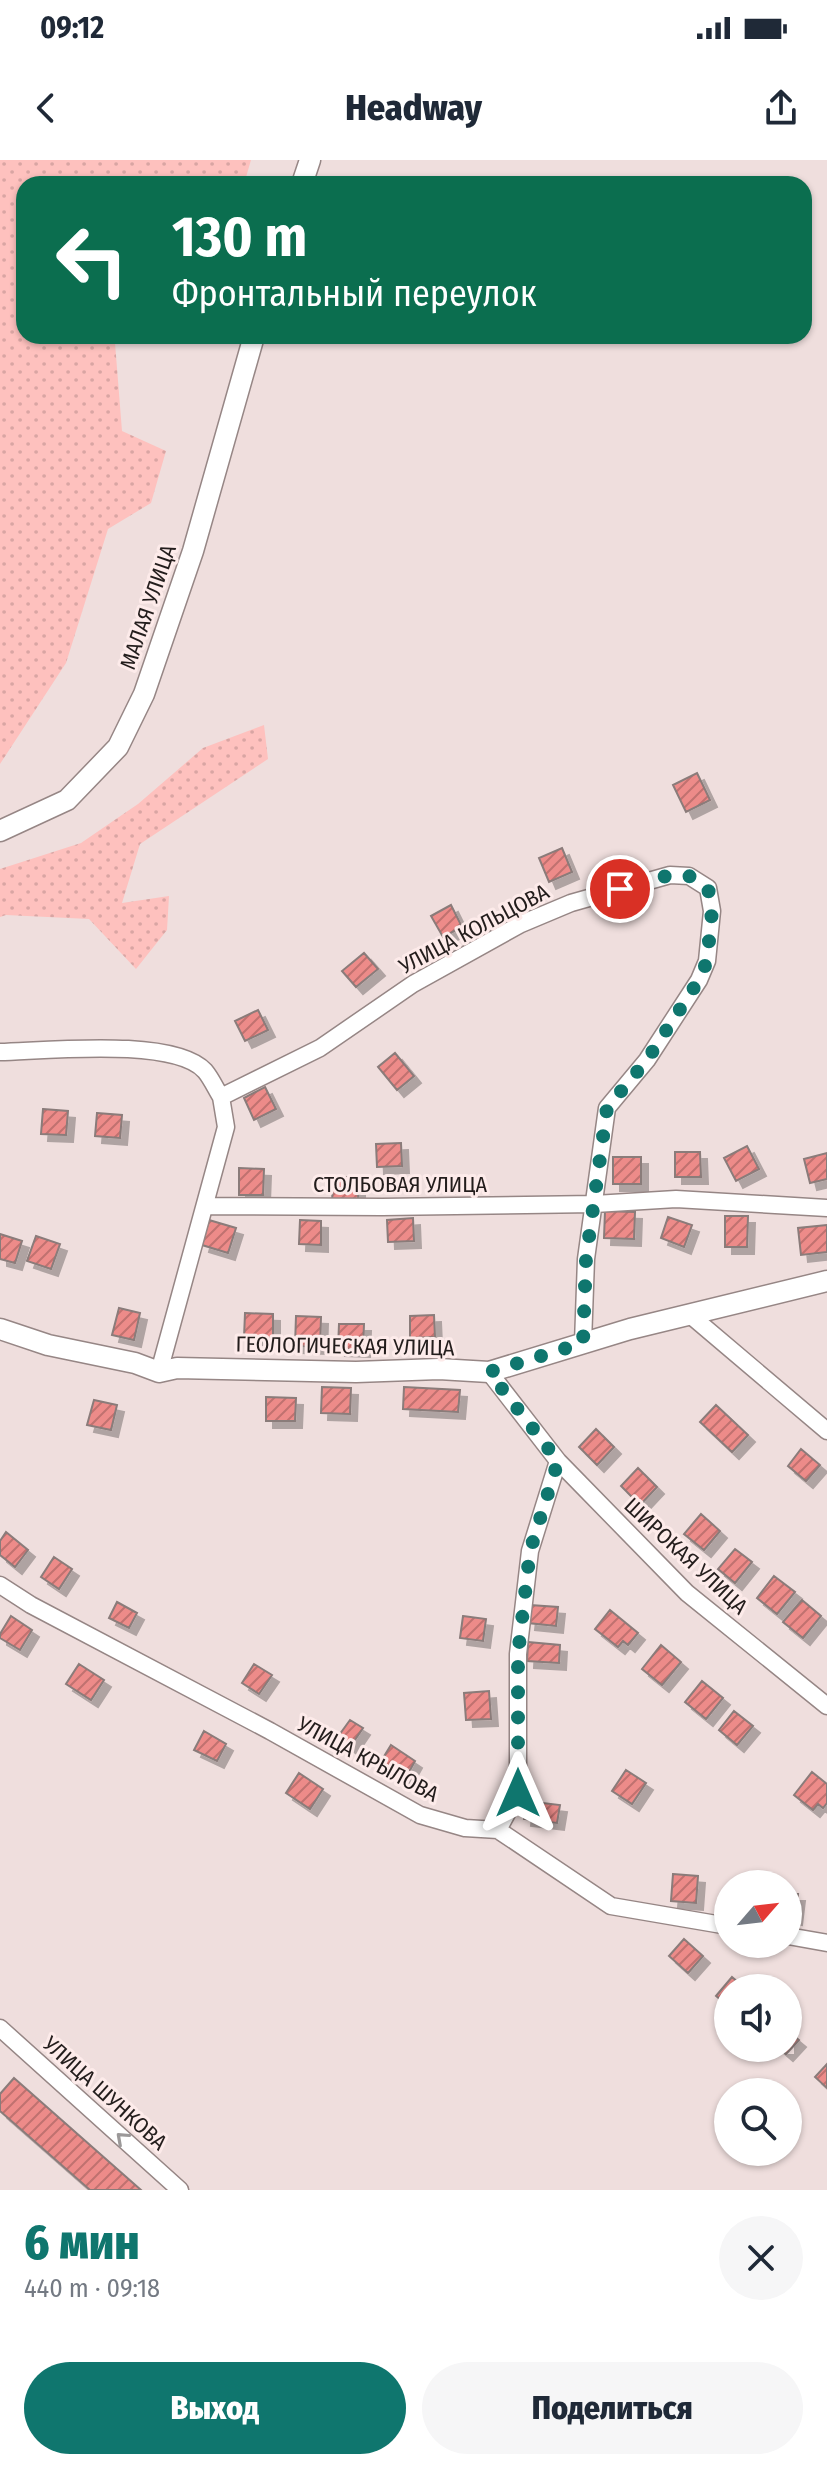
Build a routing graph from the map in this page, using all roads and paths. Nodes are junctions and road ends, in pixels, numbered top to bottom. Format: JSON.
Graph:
{"nodes":[{"id":1,"x":252,"y":344,"type":"edge"},
{"id":2,"x":0,"y":831,"type":"edge"},
{"id":3,"x":0,"y":1052,"type":"edge"},
{"id":4,"x":221,"y":1097,"type":"junction"},
{"id":5,"x":595,"y":1204,"type":"junction"},
{"id":6,"x":205,"y":1206,"type":"junction"},
{"id":7,"x":827,"y":1208,"type":"edge"},
{"id":8,"x":827,"y":1281,"type":"edge"},
{"id":9,"x":689,"y":1314,"type":"junction"},
{"id":10,"x":0,"y":1329,"type":"edge"},
{"id":11,"x":583,"y":1343,"type":"junction"},
{"id":12,"x":159,"y":1372,"type":"junction"},
{"id":13,"x":489,"y":1372,"type":"junction"},
{"id":14,"x":827,"y":1431,"type":"edge"},
{"id":15,"x":558,"y":1461,"type":"junction"},
{"id":16,"x":0,"y":1585,"type":"edge"},
{"id":17,"x":827,"y":1706,"type":"edge"},
{"id":18,"x":498,"y":1830,"type":"junction"},
{"id":19,"x":714,"y":1924,"type":"edge"},
{"id":20,"x":802,"y":1939,"type":"edge"},
{"id":21,"x":827,"y":1943,"type":"edge"},
{"id":22,"x":0,"y":2028,"type":"edge"},
{"id":23,"x":180,"y":2190,"type":"edge"}],
"edges":[{"from":1,"to":2,"type":"street","name":"МАЛАЯ УЛИЦА"},
{"from":3,"to":4,"type":"street"},
{"from":4,"to":5,"type":"street","name":"УЛИЦА КОЛЬЦОВА"},
{"from":4,"to":6,"type":"street"},
{"from":5,"to":6,"type":"street","name":"СТОЛБОВАЯ УЛИЦА"},
{"from":5,"to":7,"type":"street","name":"СТОЛБОВАЯ УЛИЦА"},
{"from":5,"to":11,"type":"street"},
{"from":6,"to":12,"type":"street"},
{"from":8,"to":9,"type":"street","name":"ГЕОЛОГИЧЕСКАЯ УЛИЦА"},
{"from":9,"to":11,"type":"street","name":"ГЕОЛОГИЧЕСКАЯ УЛИЦА"},
{"from":9,"to":14,"type":"street"},
{"from":10,"to":12,"type":"street","name":"ГЕОЛОГИЧЕСКАЯ УЛИЦА"},
{"from":11,"to":13,"type":"street","name":"ГЕОЛОГИЧЕСКАЯ УЛИЦА"},
{"from":12,"to":13,"type":"street","name":"ГЕОЛОГИЧЕСКАЯ УЛИЦА"},
{"from":13,"to":15,"type":"street","name":"ШИРОКАЯ УЛИЦА"},
{"from":15,"to":17,"type":"street","name":"ШИРОКАЯ УЛИЦА"},
{"from":15,"to":18,"type":"street"},
{"from":16,"to":18,"type":"street","name":"УЛИЦА КРЫЛОВА"},
{"from":18,"to":19,"type":"street","name":"УЛИЦА КРЫЛОВА"},
{"from":20,"to":21,"type":"street"},
{"from":23,"to":22,"type":"street","name":"УЛИЦА ШУНКОВА","one_way":true}]}
